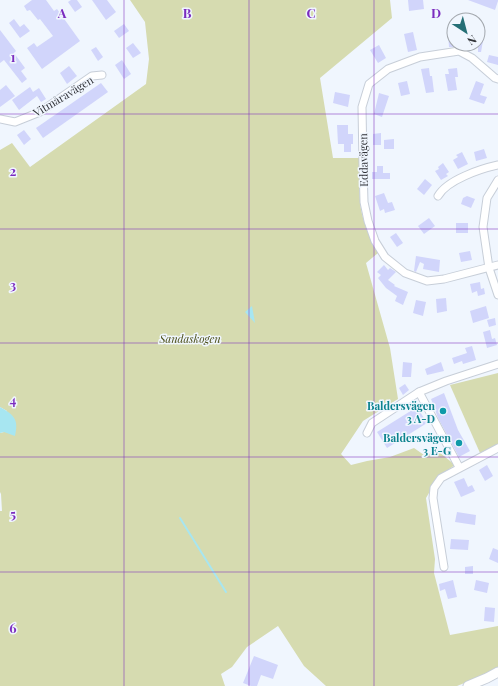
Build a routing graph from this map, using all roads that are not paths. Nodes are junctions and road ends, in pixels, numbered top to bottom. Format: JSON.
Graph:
{"nodes":[{"id":1,"x":102,"y":75,"type":"dead end"},
{"id":2,"x":498,"y":79,"type":"edge"},
{"id":3,"x":0,"y":119,"type":"edge"},
{"id":4,"x":498,"y":165,"type":"edge"},
{"id":5,"x":498,"y":180,"type":"edge"},
{"id":6,"x":438,"y":196,"type":"dead end"},
{"id":7,"x":498,"y":265,"type":"edge"},
{"id":8,"x":489,"y":268,"type":"junction"},
{"id":9,"x":498,"y":295,"type":"edge"},
{"id":10,"x":498,"y":364,"type":"edge"},
{"id":11,"x":419,"y":392,"type":"junction"},
{"id":12,"x":367,"y":433,"type":"dead end"},
{"id":13,"x":498,"y":448,"type":"edge"},
{"id":14,"x":459,"y":467,"type":"junction"},
{"id":15,"x":444,"y":567,"type":"dead end"},
{"id":16,"x":498,"y":672,"type":"edge"},
{"id":17,"x":468,"y":686,"type":"edge"}],
"edges":[{"from":1,"to":3,"type":"street","name":"Vitmåravägen"},
{"from":2,"to":8,"type":"street","name":"Eddavägen"},
{"from":4,"to":6,"type":"street"},
{"from":5,"to":8,"type":"street"},
{"from":7,"to":8,"type":"street","name":"Eddavägen"},
{"from":8,"to":9,"type":"street"},
{"from":10,"to":11,"type":"street"},
{"from":11,"to":12,"type":"street"},
{"from":11,"to":14,"type":"street"},
{"from":13,"to":14,"type":"street"},
{"from":14,"to":15,"type":"street"},
{"from":16,"to":17,"type":"street"}]}
